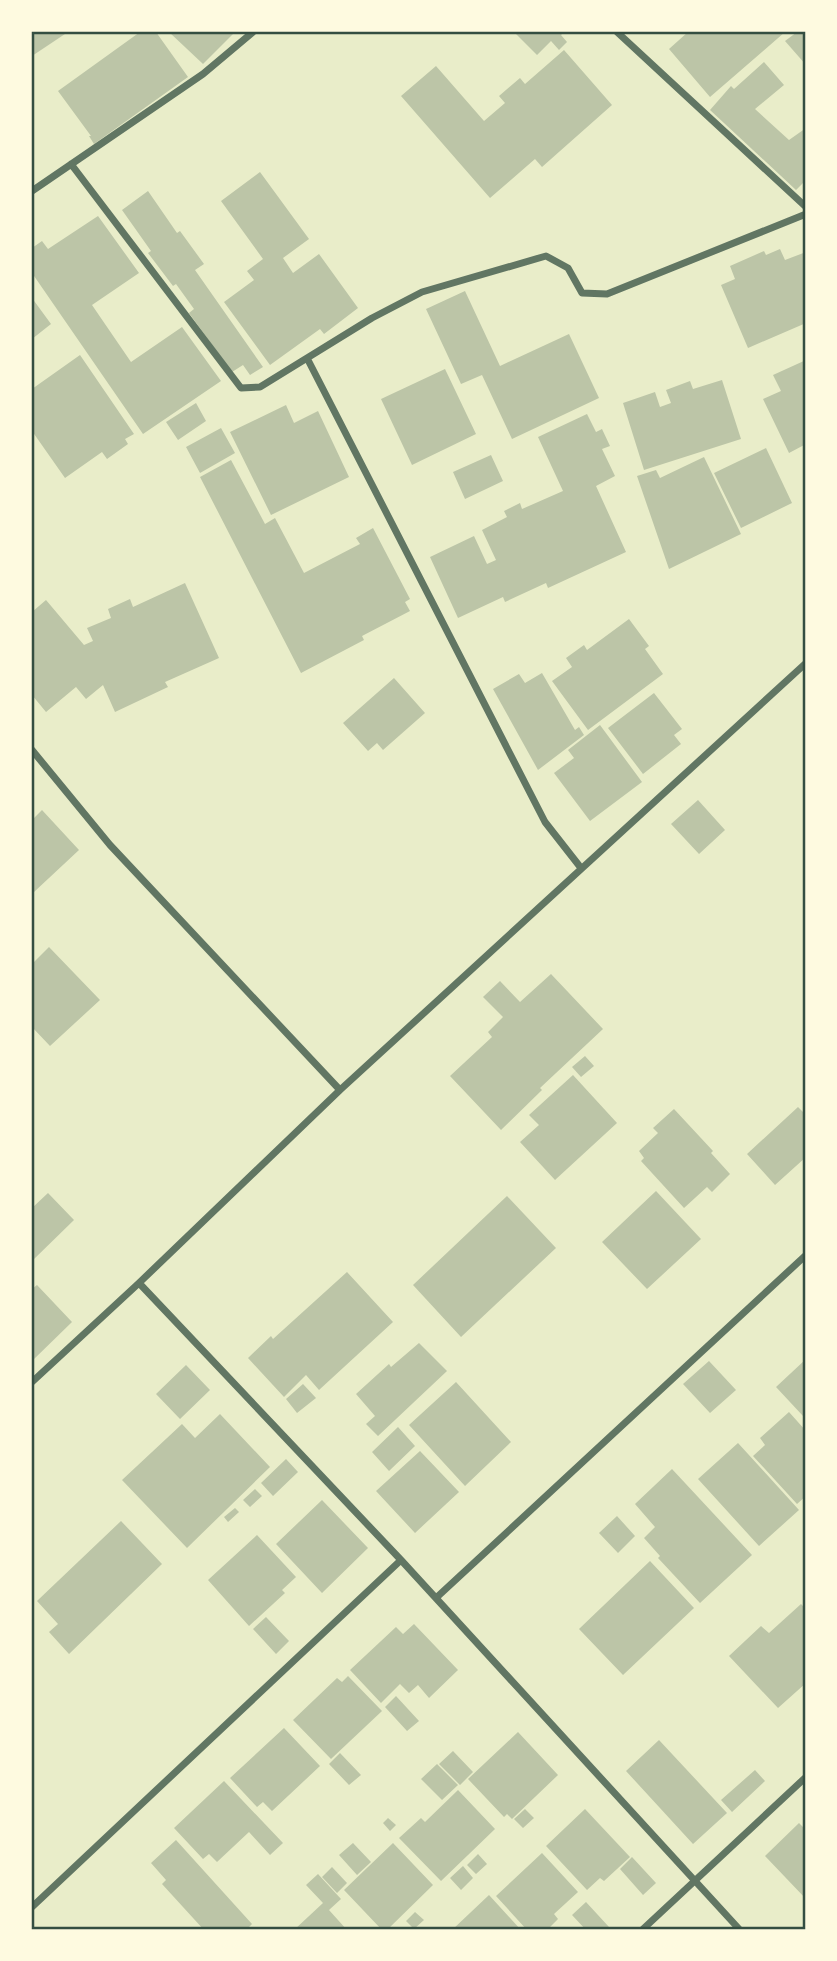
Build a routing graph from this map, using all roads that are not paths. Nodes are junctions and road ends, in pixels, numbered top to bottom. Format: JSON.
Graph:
{"nodes":[{"id":1,"x":253,"y":32,"type":"edge"},
{"id":2,"x":617,"y":32,"type":"edge"},
{"id":3,"x":71,"y":164,"type":"junction"},
{"id":4,"x":32,"y":191,"type":"edge"},
{"id":5,"x":806,"y":207,"type":"edge"},
{"id":6,"x":806,"y":214,"type":"edge"},
{"id":7,"x":307,"y":358,"type":"junction"},
{"id":8,"x":806,"y":663,"type":"edge"},
{"id":9,"x":32,"y":750,"type":"edge"},
{"id":10,"x":581,"y":868,"type":"junction"},
{"id":11,"x":340,"y":1090,"type":"junction"},
{"id":12,"x":806,"y":1255,"type":"edge"},
{"id":13,"x":139,"y":1283,"type":"junction"},
{"id":14,"x":32,"y":1382,"type":"edge"},
{"id":15,"x":401,"y":1560,"type":"junction"},
{"id":16,"x":436,"y":1598,"type":"junction"},
{"id":17,"x":806,"y":1777,"type":"edge"},
{"id":18,"x":695,"y":1880,"type":"junction"},
{"id":19,"x":32,"y":1907,"type":"edge"},
{"id":20,"x":642,"y":1930,"type":"edge"},
{"id":21,"x":740,"y":1930,"type":"edge"}],
"edges":[{"from":1,"to":3,"type":"street"},
{"from":2,"to":5,"type":"street"},
{"from":3,"to":4,"type":"street"},
{"from":3,"to":7,"type":"street"},
{"from":6,"to":7,"type":"street"},
{"from":7,"to":10,"type":"street"},
{"from":8,"to":10,"type":"street"},
{"from":9,"to":11,"type":"street"},
{"from":10,"to":11,"type":"street"},
{"from":11,"to":13,"type":"street"},
{"from":12,"to":16,"type":"street"},
{"from":13,"to":14,"type":"street"},
{"from":13,"to":15,"type":"street"},
{"from":15,"to":16,"type":"street"},
{"from":15,"to":19,"type":"street"},
{"from":16,"to":18,"type":"street"},
{"from":17,"to":18,"type":"street"},
{"from":18,"to":20,"type":"street"},
{"from":18,"to":21,"type":"street"}]}
